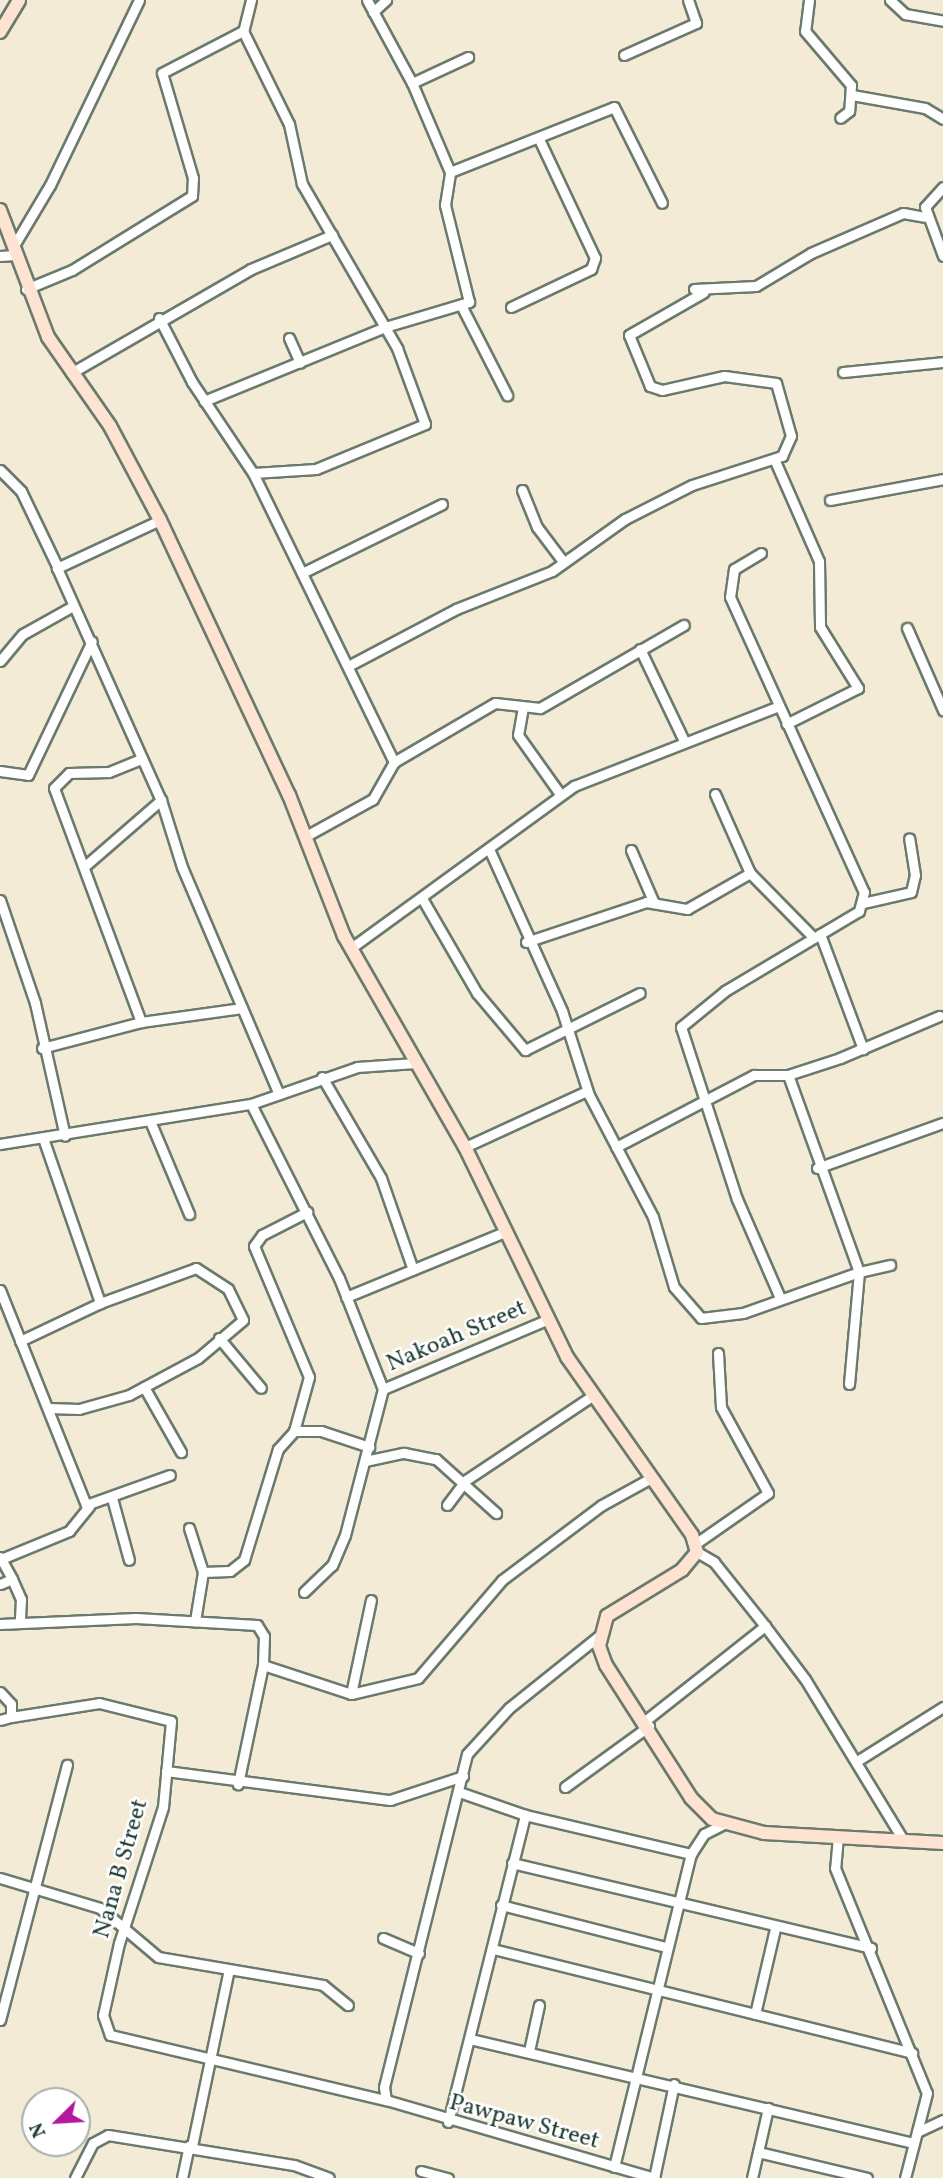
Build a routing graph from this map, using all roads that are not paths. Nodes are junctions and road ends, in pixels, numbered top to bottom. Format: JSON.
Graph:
{"nodes":[{"id":1,"x":19,"y":0,"type":"edge"},
{"id":2,"x":139,"y":0,"type":"edge"},
{"id":3,"x":251,"y":0,"type":"edge"},
{"id":4,"x":367,"y":0,"type":"edge"},
{"id":5,"x":386,"y":0,"type":"edge"},
{"id":6,"x":688,"y":0,"type":"edge"},
{"id":7,"x":809,"y":0,"type":"edge"},
{"id":8,"x":890,"y":0,"type":"edge"},
{"id":9,"x":373,"y":12,"type":"junction"},
{"id":10,"x":943,"y":20,"type":"edge"},
{"id":11,"x":243,"y":30,"type":"junction"},
{"id":12,"x":0,"y":32,"type":"edge"},
{"id":13,"x":624,"y":55,"type":"dead end"},
{"id":14,"x":468,"y":57,"type":"dead end"},
{"id":15,"x":412,"y":83,"type":"junction"},
{"id":16,"x":852,"y":95,"type":"junction"},
{"id":17,"x":840,"y":118,"type":"dead end"},
{"id":18,"x":943,"y":119,"type":"edge"},
{"id":19,"x":539,"y":139,"type":"junction"},
{"id":20,"x":450,"y":172,"type":"junction"},
{"id":21,"x":943,"y":187,"type":"edge"},
{"id":22,"x":662,"y":203,"type":"dead end"},
{"id":23,"x":0,"y":211,"type":"edge"},
{"id":24,"x":925,"y":217,"type":"junction"},
{"id":25,"x":332,"y":235,"type":"junction"},
{"id":26,"x":14,"y":251,"type":"junction"},
{"id":27,"x":0,"y":256,"type":"edge"},
{"id":28,"x":943,"y":256,"type":"edge"},
{"id":29,"x":26,"y":289,"type":"junction"},
{"id":30,"x":511,"y":306,"type":"dead end"},
{"id":31,"x":463,"y":309,"type":"junction"},
{"id":32,"x":159,"y":318,"type":"junction"},
{"id":33,"x":385,"y":327,"type":"junction"},
{"id":34,"x":289,"y":338,"type":"dead end"},
{"id":35,"x":943,"y":362,"type":"edge"},
{"id":36,"x":300,"y":363,"type":"junction"},
{"id":37,"x":843,"y":372,"type":"dead end"},
{"id":38,"x":71,"y":373,"type":"junction"},
{"id":39,"x":507,"y":395,"type":"dead end"},
{"id":40,"x":204,"y":401,"type":"junction"},
{"id":41,"x":775,"y":461,"type":"junction"},
{"id":42,"x":0,"y":470,"type":"edge"},
{"id":43,"x":253,"y":473,"type":"junction"},
{"id":44,"x":943,"y":479,"type":"edge"},
{"id":45,"x":522,"y":490,"type":"dead end"},
{"id":46,"x":830,"y":500,"type":"dead end"},
{"id":47,"x":442,"y":504,"type":"dead end"},
{"id":48,"x":160,"y":520,"type":"junction"},
{"id":49,"x":761,"y":553,"type":"dead end"},
{"id":50,"x":562,"y":560,"type":"junction"},
{"id":51,"x":56,"y":564,"type":"junction"},
{"id":52,"x":302,"y":573,"type":"junction"},
{"id":53,"x":74,"y":606,"type":"junction"},
{"id":54,"x":684,"y":625,"type":"dead end"},
{"id":55,"x":907,"y":628,"type":"dead end"},
{"id":56,"x":92,"y":641,"type":"junction"},
{"id":57,"x":639,"y":649,"type":"junction"},
{"id":58,"x":0,"y":661,"type":"edge"},
{"id":59,"x":350,"y":665,"type":"junction"},
{"id":60,"x":523,"y":707,"type":"junction"},
{"id":61,"x":777,"y":707,"type":"junction"},
{"id":62,"x":943,"y":710,"type":"edge"},
{"id":63,"x":786,"y":724,"type":"junction"},
{"id":64,"x":684,"y":741,"type":"junction"},
{"id":65,"x":141,"y":759,"type":"junction"},
{"id":66,"x":394,"y":762,"type":"junction"},
{"id":67,"x":0,"y":771,"type":"edge"},
{"id":68,"x":560,"y":794,"type":"junction"},
{"id":69,"x":715,"y":794,"type":"dead end"},
{"id":70,"x":161,"y":800,"type":"junction"},
{"id":71,"x":306,"y":836,"type":"junction"},
{"id":72,"x":909,"y":838,"type":"dead end"},
{"id":73,"x":489,"y":849,"type":"junction"},
{"id":74,"x":631,"y":850,"type":"dead end"},
{"id":75,"x":85,"y":866,"type":"junction"},
{"id":76,"x":750,"y":873,"type":"junction"},
{"id":77,"x":0,"y":900,"type":"edge"},
{"id":78,"x":424,"y":900,"type":"junction"},
{"id":79,"x":654,"y":902,"type":"junction"},
{"id":80,"x":863,"y":903,"type":"junction"},
{"id":81,"x":817,"y":936,"type":"junction"},
{"id":82,"x":526,"y":942,"type":"junction"},
{"id":83,"x":351,"y":948,"type":"junction"},
{"id":84,"x":640,"y":993,"type":"dead end"},
{"id":85,"x":242,"y":1008,"type":"junction"},
{"id":86,"x":939,"y":1016,"type":"dead end"},
{"id":87,"x":141,"y":1022,"type":"junction"},
{"id":88,"x":570,"y":1030,"type":"junction"},
{"id":89,"x":42,"y":1048,"type":"junction"},
{"id":90,"x":863,"y":1049,"type":"junction"},
{"id":91,"x":415,"y":1063,"type":"junction"},
{"id":92,"x":788,"y":1074,"type":"junction"},
{"id":93,"x":322,"y":1077,"type":"junction"},
{"id":94,"x":587,"y":1091,"type":"junction"},
{"id":95,"x":279,"y":1094,"type":"junction"},
{"id":96,"x":706,"y":1097,"type":"junction"},
{"id":97,"x":251,"y":1104,"type":"junction"},
{"id":98,"x":150,"y":1122,"type":"junction"},
{"id":99,"x":943,"y":1123,"type":"edge"},
{"id":100,"x":65,"y":1136,"type":"junction"},
{"id":101,"x":43,"y":1138,"type":"junction"},
{"id":102,"x":0,"y":1143,"type":"edge"},
{"id":103,"x":465,"y":1147,"type":"junction"},
{"id":104,"x":615,"y":1147,"type":"junction"},
{"id":105,"x":817,"y":1168,"type":"junction"},
{"id":106,"x":307,"y":1212,"type":"junction"},
{"id":107,"x":189,"y":1214,"type":"dead end"},
{"id":108,"x":507,"y":1231,"type":"junction"},
{"id":109,"x":890,"y":1265,"type":"dead end"},
{"id":110,"x":413,"y":1270,"type":"junction"},
{"id":111,"x":859,"y":1272,"type":"junction"},
{"id":112,"x":0,"y":1290,"type":"edge"},
{"id":113,"x":346,"y":1297,"type":"junction"},
{"id":114,"x":780,"y":1298,"type":"junction"},
{"id":115,"x":100,"y":1303,"type":"junction"},
{"id":116,"x":547,"y":1320,"type":"junction"},
{"id":117,"x":219,"y":1338,"type":"junction"},
{"id":118,"x":20,"y":1341,"type":"junction"},
{"id":119,"x":718,"y":1353,"type":"dead end"},
{"id":120,"x":849,"y":1384,"type":"dead end"},
{"id":121,"x":144,"y":1387,"type":"junction"},
{"id":122,"x":261,"y":1388,"type":"dead end"},
{"id":123,"x":383,"y":1389,"type":"junction"},
{"id":124,"x":592,"y":1395,"type":"junction"},
{"id":125,"x":48,"y":1408,"type":"junction"},
{"id":126,"x":294,"y":1431,"type":"junction"},
{"id":127,"x":369,"y":1447,"type":"junction"},
{"id":128,"x":181,"y":1452,"type":"dead end"},
{"id":129,"x":365,"y":1461,"type":"junction"},
{"id":130,"x":170,"y":1475,"type":"dead end"},
{"id":131,"x":651,"y":1478,"type":"junction"},
{"id":132,"x":466,"y":1480,"type":"junction"},
{"id":133,"x":112,"y":1498,"type":"junction"},
{"id":134,"x":447,"y":1505,"type":"dead end"},
{"id":135,"x":89,"y":1506,"type":"junction"},
{"id":136,"x":496,"y":1513,"type":"dead end"},
{"id":137,"x":189,"y":1528,"type":"dead end"},
{"id":138,"x":696,"y":1548,"type":"junction"},
{"id":139,"x":0,"y":1558,"type":"edge"},
{"id":140,"x":129,"y":1560,"type":"dead end"},
{"id":141,"x":203,"y":1572,"type":"junction"},
{"id":142,"x":12,"y":1579,"type":"junction"},
{"id":143,"x":0,"y":1584,"type":"edge"},
{"id":144,"x":304,"y":1592,"type":"dead end"},
{"id":145,"x":371,"y":1600,"type":"dead end"},
{"id":146,"x":20,"y":1619,"type":"junction"},
{"id":147,"x":195,"y":1620,"type":"junction"},
{"id":148,"x":0,"y":1624,"type":"edge"},
{"id":149,"x":765,"y":1626,"type":"junction"},
{"id":150,"x":599,"y":1636,"type":"junction"},
{"id":151,"x":263,"y":1665,"type":"junction"},
{"id":152,"x":0,"y":1692,"type":"edge"},
{"id":153,"x":351,"y":1694,"type":"junction"},
{"id":154,"x":943,"y":1707,"type":"edge"},
{"id":155,"x":11,"y":1717,"type":"junction"},
{"id":156,"x":0,"y":1720,"type":"edge"},
{"id":157,"x":647,"y":1723,"type":"junction"},
{"id":158,"x":857,"y":1761,"type":"junction"},
{"id":159,"x":66,"y":1765,"type":"dead end"},
{"id":160,"x":166,"y":1772,"type":"junction"},
{"id":161,"x":463,"y":1776,"type":"junction"},
{"id":162,"x":238,"y":1784,"type":"junction"},
{"id":163,"x":565,"y":1787,"type":"dead end"},
{"id":164,"x":462,"y":1793,"type":"junction"},
{"id":165,"x":525,"y":1815,"type":"junction"},
{"id":166,"x":724,"y":1824,"type":"junction"},
{"id":167,"x":838,"y":1836,"type":"junction"},
{"id":168,"x":901,"y":1836,"type":"junction"},
{"id":169,"x":943,"y":1843,"type":"edge"},
{"id":170,"x":691,"y":1854,"type":"junction"},
{"id":171,"x":512,"y":1863,"type":"junction"},
{"id":172,"x":0,"y":1878,"type":"edge"},
{"id":173,"x":33,"y":1891,"type":"junction"},
{"id":174,"x":678,"y":1902,"type":"junction"},
{"id":175,"x":501,"y":1905,"type":"junction"},
{"id":176,"x":775,"y":1929,"type":"junction"},
{"id":177,"x":124,"y":1930,"type":"junction"},
{"id":178,"x":383,"y":1938,"type":"dead end"},
{"id":179,"x":666,"y":1947,"type":"junction"},
{"id":180,"x":871,"y":1948,"type":"junction"},
{"id":181,"x":493,"y":1949,"type":"junction"},
{"id":182,"x":419,"y":1952,"type":"junction"},
{"id":183,"x":228,"y":1973,"type":"junction"},
{"id":184,"x":655,"y":1989,"type":"junction"},
{"id":185,"x":348,"y":2005,"type":"dead end"},
{"id":186,"x":539,"y":2005,"type":"dead end"},
{"id":187,"x":755,"y":2014,"type":"junction"},
{"id":188,"x":0,"y":2020,"type":"edge"},
{"id":189,"x":106,"y":2030,"type":"joint"},
{"id":190,"x":470,"y":2039,"type":"junction"},
{"id":191,"x":529,"y":2051,"type":"junction"},
{"id":192,"x":912,"y":2053,"type":"junction"},
{"id":193,"x":205,"y":2062,"type":"junction"},
{"id":194,"x":636,"y":2074,"type":"junction"},
{"id":195,"x":674,"y":2084,"type":"junction"},
{"id":196,"x":386,"y":2100,"type":"junction"},
{"id":197,"x":768,"y":2108,"type":"junction"},
{"id":198,"x":943,"y":2120,"type":"edge"},
{"id":199,"x":448,"y":2122,"type":"junction"},
{"id":200,"x":918,"y":2132,"type":"junction"},
{"id":201,"x":915,"y":2143,"type":"junction"},
{"id":202,"x":191,"y":2146,"type":"junction"},
{"id":203,"x":758,"y":2152,"type":"junction"},
{"id":204,"x":614,"y":2167,"type":"junction"},
{"id":205,"x":421,"y":2171,"type":"dead end"},
{"id":206,"x":635,"y":2176,"type":"edge"},
{"id":207,"x":75,"y":2178,"type":"edge"},
{"id":208,"x":182,"y":2178,"type":"edge"},
{"id":209,"x":329,"y":2178,"type":"edge"},
{"id":210,"x":448,"y":2178,"type":"edge"},
{"id":211,"x":655,"y":2178,"type":"edge"},
{"id":212,"x":752,"y":2178,"type":"edge"},
{"id":213,"x":867,"y":2178,"type":"edge"},
{"id":214,"x":905,"y":2178,"type":"edge"}],
"edges":[{"from":1,"to":12,"type":"street"},
{"from":2,"to":26,"type":"street"},
{"from":3,"to":11,"type":"street"},
{"from":4,"to":9,"type":"street"},
{"from":5,"to":9,"type":"street"},
{"from":6,"to":13,"type":"street"},
{"from":7,"to":16,"type":"street"},
{"from":8,"to":10,"type":"street"},
{"from":9,"to":15,"type":"street"},
{"from":11,"to":25,"type":"street"},
{"from":11,"to":29,"type":"street"},
{"from":14,"to":15,"type":"street"},
{"from":15,"to":20,"type":"street"},
{"from":16,"to":17,"type":"street"},
{"from":16,"to":18,"type":"street"},
{"from":19,"to":20,"type":"street"},
{"from":19,"to":22,"type":"street"},
{"from":19,"to":30,"type":"street"},
{"from":20,"to":31,"type":"street"},
{"from":21,"to":24,"type":"street"},
{"from":23,"to":26,"type":"street"},
{"from":24,"to":28,"type":"street"},
{"from":24,"to":41,"type":"street"},
{"from":25,"to":32,"type":"street"},
{"from":25,"to":33,"type":"street"},
{"from":26,"to":27,"type":"street"},
{"from":26,"to":29,"type":"street"},
{"from":29,"to":38,"type":"street"},
{"from":31,"to":33,"type":"street"},
{"from":31,"to":39,"type":"street"},
{"from":32,"to":38,"type":"street"},
{"from":32,"to":40,"type":"street"},
{"from":33,"to":36,"type":"street"},
{"from":33,"to":43,"type":"street"},
{"from":34,"to":36,"type":"street"},
{"from":35,"to":37,"type":"street"},
{"from":36,"to":40,"type":"street"},
{"from":38,"to":48,"type":"street"},
{"from":40,"to":43,"type":"street"},
{"from":41,"to":50,"type":"street"},
{"from":41,"to":63,"type":"street"},
{"from":42,"to":51,"type":"street"},
{"from":43,"to":52,"type":"street"},
{"from":44,"to":46,"type":"street"},
{"from":45,"to":50,"type":"street"},
{"from":47,"to":52,"type":"street"},
{"from":48,"to":51,"type":"street"},
{"from":48,"to":71,"type":"street"},
{"from":49,"to":61,"type":"street"},
{"from":50,"to":59,"type":"street"},
{"from":51,"to":53,"type":"street"},
{"from":52,"to":59,"type":"street"},
{"from":53,"to":56,"type":"street"},
{"from":53,"to":58,"type":"street"},
{"from":54,"to":57,"type":"street"},
{"from":55,"to":62,"type":"street"},
{"from":56,"to":65,"type":"street"},
{"from":56,"to":67,"type":"street"},
{"from":57,"to":60,"type":"street"},
{"from":57,"to":64,"type":"street"},
{"from":59,"to":66,"type":"street"},
{"from":60,"to":66,"type":"street"},
{"from":60,"to":68,"type":"street"},
{"from":61,"to":63,"type":"street"},
{"from":61,"to":64,"type":"street"},
{"from":63,"to":80,"type":"street"},
{"from":64,"to":68,"type":"street"},
{"from":65,"to":70,"type":"street"},
{"from":65,"to":75,"type":"street"},
{"from":66,"to":71,"type":"street"},
{"from":68,"to":73,"type":"street"},
{"from":69,"to":76,"type":"street"},
{"from":70,"to":75,"type":"street"},
{"from":70,"to":85,"type":"street"},
{"from":71,"to":83,"type":"street"},
{"from":72,"to":80,"type":"street"},
{"from":73,"to":78,"type":"street"},
{"from":73,"to":82,"type":"street"},
{"from":74,"to":79,"type":"street"},
{"from":75,"to":87,"type":"street"},
{"from":76,"to":79,"type":"street"},
{"from":76,"to":81,"type":"street"},
{"from":77,"to":89,"type":"street"},
{"from":78,"to":83,"type":"street"},
{"from":78,"to":88,"type":"street"},
{"from":79,"to":82,"type":"street"},
{"from":80,"to":81,"type":"street"},
{"from":81,"to":90,"type":"street"},
{"from":81,"to":96,"type":"street"},
{"from":82,"to":88,"type":"street"},
{"from":83,"to":91,"type":"street"},
{"from":84,"to":88,"type":"street"},
{"from":85,"to":87,"type":"street"},
{"from":85,"to":95,"type":"street"},
{"from":86,"to":90,"type":"street"},
{"from":87,"to":89,"type":"street"},
{"from":88,"to":94,"type":"street"},
{"from":89,"to":100,"type":"street"},
{"from":90,"to":92,"type":"street"},
{"from":91,"to":93,"type":"street"},
{"from":91,"to":103,"type":"street"},
{"from":92,"to":96,"type":"street"},
{"from":92,"to":105,"type":"street"},
{"from":93,"to":95,"type":"street"},
{"from":93,"to":110,"type":"street"},
{"from":94,"to":103,"type":"street"},
{"from":94,"to":104,"type":"street"},
{"from":95,"to":97,"type":"street"},
{"from":96,"to":104,"type":"street"},
{"from":96,"to":114,"type":"street"},
{"from":97,"to":98,"type":"street"},
{"from":97,"to":106,"type":"street"},
{"from":98,"to":100,"type":"street"},
{"from":98,"to":107,"type":"street"},
{"from":99,"to":105,"type":"street"},
{"from":100,"to":101,"type":"street"},
{"from":101,"to":102,"type":"street"},
{"from":101,"to":115,"type":"street"},
{"from":103,"to":108,"type":"street"},
{"from":104,"to":114,"type":"street"},
{"from":105,"to":111,"type":"street"},
{"from":106,"to":113,"type":"street"},
{"from":106,"to":126,"type":"street"},
{"from":108,"to":110,"type":"street"},
{"from":108,"to":116,"type":"street"},
{"from":109,"to":111,"type":"street"},
{"from":110,"to":113,"type":"street"},
{"from":111,"to":114,"type":"street"},
{"from":111,"to":120,"type":"street"},
{"from":112,"to":118,"type":"street"},
{"from":113,"to":123,"type":"street"},
{"from":115,"to":117,"type":"street"},
{"from":115,"to":118,"type":"street"},
{"from":116,"to":123,"type":"street","name":"Nakoah Street"},
{"from":116,"to":124,"type":"street"},
{"from":117,"to":121,"type":"street"},
{"from":117,"to":122,"type":"street"},
{"from":118,"to":125,"type":"street"},
{"from":119,"to":138,"type":"street"},
{"from":121,"to":125,"type":"street"},
{"from":121,"to":128,"type":"street"},
{"from":123,"to":127,"type":"street"},
{"from":124,"to":131,"type":"street"},
{"from":124,"to":132,"type":"street"},
{"from":125,"to":135,"type":"street"},
{"from":126,"to":127,"type":"street"},
{"from":126,"to":141,"type":"street"},
{"from":127,"to":129,"type":"street"},
{"from":129,"to":132,"type":"street"},
{"from":129,"to":144,"type":"street"},
{"from":130,"to":133,"type":"street"},
{"from":131,"to":138,"type":"street"},
{"from":131,"to":153,"type":"street"},
{"from":132,"to":134,"type":"street"},
{"from":132,"to":136,"type":"street"},
{"from":133,"to":135,"type":"street"},
{"from":133,"to":140,"type":"street"},
{"from":135,"to":139,"type":"street"},
{"from":137,"to":141,"type":"street"},
{"from":138,"to":149,"type":"street"},
{"from":138,"to":150,"type":"street"},
{"from":139,"to":142,"type":"street"},
{"from":141,"to":147,"type":"street"},
{"from":142,"to":143,"type":"street"},
{"from":142,"to":146,"type":"street"},
{"from":145,"to":153,"type":"street"},
{"from":146,"to":147,"type":"street"},
{"from":146,"to":148,"type":"street"},
{"from":147,"to":151,"type":"street"},
{"from":149,"to":157,"type":"street"},
{"from":149,"to":158,"type":"street"},
{"from":150,"to":157,"type":"street"},
{"from":150,"to":161,"type":"street"},
{"from":151,"to":153,"type":"street"},
{"from":151,"to":162,"type":"street"},
{"from":152,"to":155,"type":"street"},
{"from":154,"to":158,"type":"street"},
{"from":155,"to":156,"type":"street"},
{"from":155,"to":160,"type":"street","name":"Nana B Street"},
{"from":157,"to":163,"type":"street"},
{"from":157,"to":166,"type":"street"},
{"from":158,"to":168,"type":"street"},
{"from":159,"to":173,"type":"street"},
{"from":160,"to":162,"type":"street"},
{"from":160,"to":177,"type":"street","name":"Nana B Street"},
{"from":161,"to":162,"type":"street"},
{"from":161,"to":164,"type":"street"},
{"from":164,"to":165,"type":"street"},
{"from":164,"to":182,"type":"street"},
{"from":165,"to":170,"type":"street"},
{"from":165,"to":171,"type":"street"},
{"from":166,"to":167,"type":"street"},
{"from":166,"to":170,"type":"street"},
{"from":167,"to":168,"type":"street"},
{"from":167,"to":180,"type":"street"},
{"from":168,"to":169,"type":"street"},
{"from":170,"to":174,"type":"street"},
{"from":171,"to":174,"type":"street"},
{"from":171,"to":175,"type":"street"},
{"from":172,"to":173,"type":"street"},
{"from":173,"to":177,"type":"street"},
{"from":173,"to":188,"type":"street"},
{"from":174,"to":176,"type":"street"},
{"from":174,"to":179,"type":"street"},
{"from":175,"to":179,"type":"street"},
{"from":175,"to":181,"type":"street"},
{"from":176,"to":180,"type":"street"},
{"from":176,"to":187,"type":"street"},
{"from":177,"to":183,"type":"street"},
{"from":177,"to":189,"type":"street","name":"Nana B Street"},
{"from":178,"to":182,"type":"street"},
{"from":179,"to":184,"type":"street"},
{"from":180,"to":192,"type":"street"},
{"from":181,"to":184,"type":"street"},
{"from":181,"to":190,"type":"street"},
{"from":182,"to":196,"type":"street"},
{"from":183,"to":185,"type":"street"},
{"from":183,"to":193,"type":"street"},
{"from":184,"to":187,"type":"street"},
{"from":184,"to":194,"type":"street"},
{"from":186,"to":191,"type":"street"},
{"from":187,"to":192,"type":"street"},
{"from":189,"to":193,"type":"street","name":"Pawpaw Street"},
{"from":190,"to":191,"type":"street"},
{"from":190,"to":199,"type":"street"},
{"from":191,"to":194,"type":"street"},
{"from":192,"to":200,"type":"street"},
{"from":193,"to":196,"type":"street","name":"Pawpaw Street"},
{"from":193,"to":202,"type":"street"},
{"from":194,"to":195,"type":"street"},
{"from":194,"to":204,"type":"street"},
{"from":195,"to":197,"type":"street"},
{"from":195,"to":211,"type":"street"},
{"from":196,"to":199,"type":"street","name":"Pawpaw Street"},
{"from":197,"to":201,"type":"street"},
{"from":197,"to":203,"type":"street"},
{"from":198,"to":200,"type":"street"},
{"from":199,"to":204,"type":"street","name":"Pawpaw Street"},
{"from":200,"to":201,"type":"street"},
{"from":201,"to":214,"type":"street"},
{"from":202,"to":207,"type":"street"},
{"from":202,"to":208,"type":"street"},
{"from":202,"to":209,"type":"street"},
{"from":203,"to":212,"type":"street"},
{"from":203,"to":213,"type":"street"},
{"from":204,"to":206,"type":"street","name":"Pawpaw Street"},
{"from":205,"to":210,"type":"street"},
{"from":206,"to":211,"type":"street","name":"Pawpaw Street"}]}
